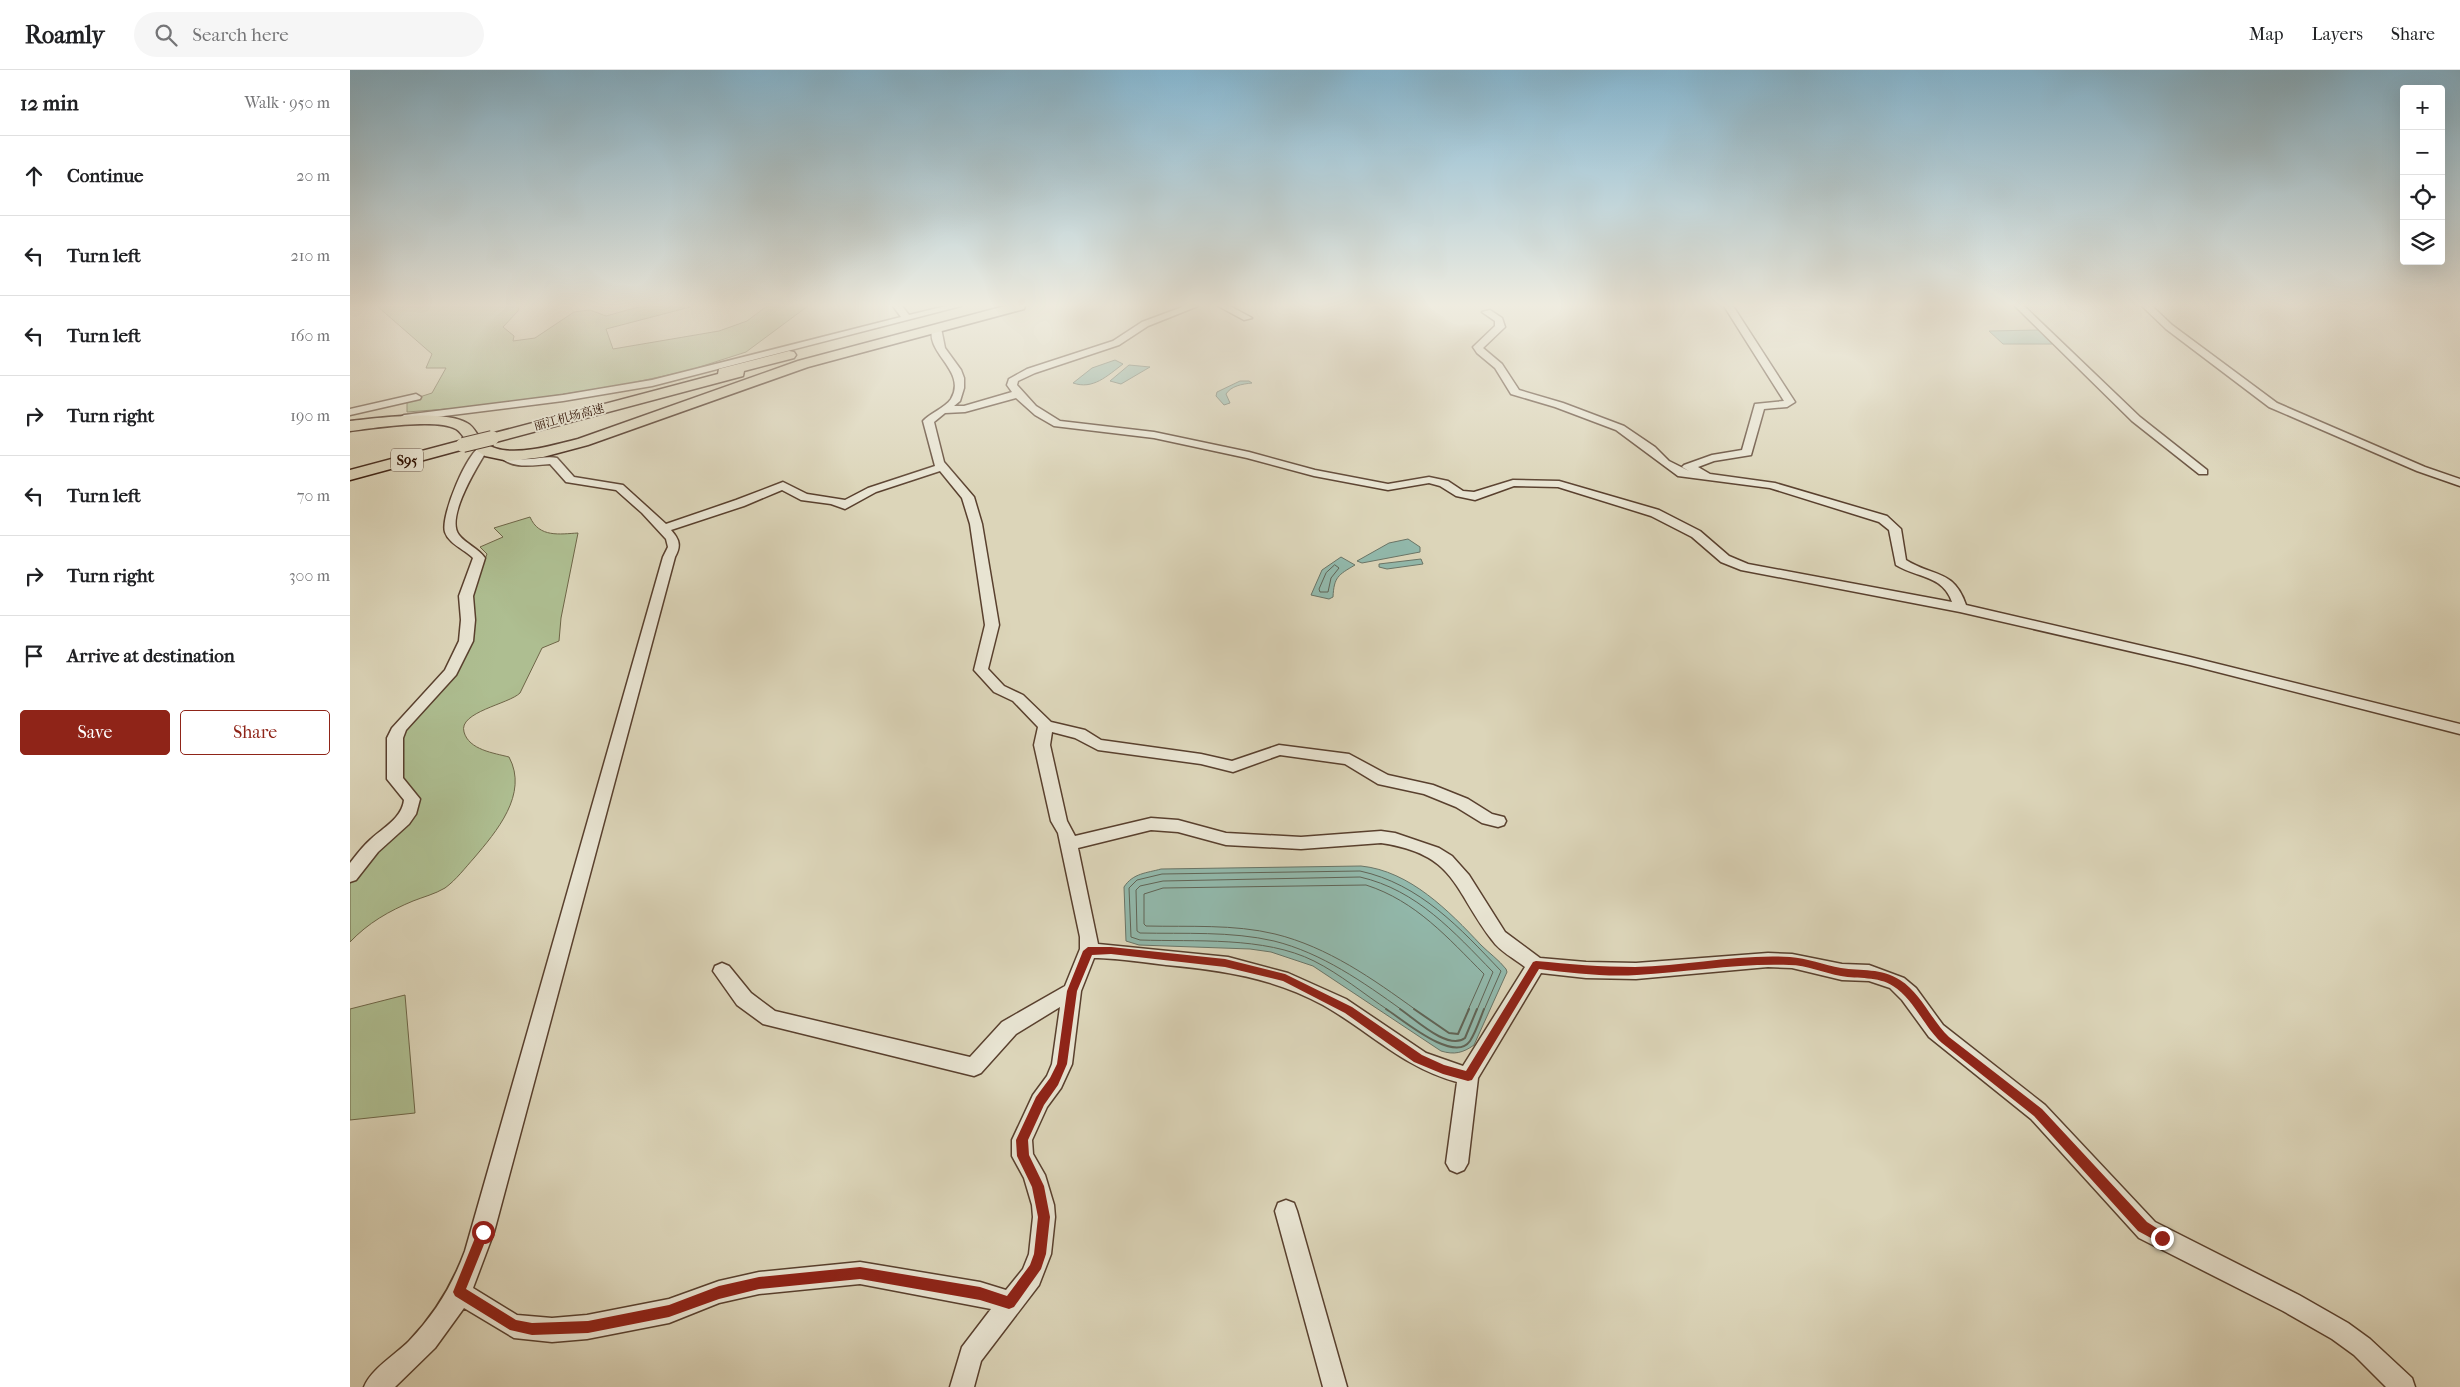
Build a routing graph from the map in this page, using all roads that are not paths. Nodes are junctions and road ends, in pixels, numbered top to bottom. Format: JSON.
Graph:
{"nodes":[{"id":1,"x":710,"y":367,"type":"edge"},
{"id":2,"x":752,"y":367,"type":"edge"},
{"id":3,"x":761,"y":367,"type":"edge"},
{"id":4,"x":792,"y":367,"type":"edge"},
{"id":5,"x":955,"y":367,"type":"edge"},
{"id":6,"x":1045,"y":367,"type":"edge"},
{"id":7,"x":1500,"y":367,"type":"edge"},
{"id":8,"x":1768,"y":367,"type":"edge"},
{"id":9,"x":2083,"y":367,"type":"edge"},
{"id":10,"x":2222,"y":367,"type":"edge"},
{"id":11,"x":1018,"y":394,"type":"junction"},
{"id":12,"x":416,"y":397,"type":"dead end"},
{"id":13,"x":944,"y":410,"type":"junction"},
{"id":14,"x":350,"y":412,"type":"edge"},
{"id":15,"x":350,"y":424,"type":"edge"},
{"id":16,"x":488,"y":440,"type":"junction"},
{"id":17,"x":462,"y":443,"type":"junction"},
{"id":18,"x":505,"y":455,"type":"junction"},
{"id":19,"x":942,"y":468,"type":"junction"},
{"id":20,"x":350,"y":470,"type":"edge"},
{"id":21,"x":2202,"y":472,"type":"dead end"},
{"id":22,"x":350,"y":475,"type":"edge"},
{"id":23,"x":1722,"y":479,"type":"junction"},
{"id":24,"x":2460,"y":483,"type":"edge"},
{"id":25,"x":664,"y":529,"type":"junction"},
{"id":26,"x":1960,"y":608,"type":"junction"},
{"id":27,"x":1046,"y":726,"type":"junction"},
{"id":28,"x":2460,"y":729,"type":"edge"},
{"id":29,"x":1498,"y":821,"type":"dead end"},
{"id":30,"x":1068,"y":844,"type":"junction"},
{"id":31,"x":350,"y":875,"type":"edge"},
{"id":32,"x":1088,"y":951,"type":"junction"},
{"id":33,"x":1536,"y":965,"type":"junction"},
{"id":34,"x":722,"y":971,"type":"dead end"},
{"id":35,"x":1072,"y":991,"type":"junction"},
{"id":36,"x":1468,"y":1076,"type":"junction"},
{"id":37,"x":1457,"y":1162,"type":"dead end"},
{"id":38,"x":1286,"y":1211,"type":"dead end"},
{"id":39,"x":459,"y":1292,"type":"junction"},
{"id":40,"x":1009,"y":1303,"type":"junction"},
{"id":41,"x":376,"y":1387,"type":"edge"},
{"id":42,"x":962,"y":1387,"type":"edge"},
{"id":43,"x":1335,"y":1387,"type":"edge"},
{"id":44,"x":2403,"y":1387,"type":"edge"}],
"edges":[{"from":1,"to":15,"type":"street"},
{"from":2,"to":16,"type":"highway","name":"丽江机场高速","number":"S95"},
{"from":3,"to":16,"type":"highway","name":"丽江机场高速","number":"S95"},
{"from":4,"to":18,"type":"highway"},
{"from":5,"to":13,"type":"street"},
{"from":6,"to":11,"type":"street"},
{"from":7,"to":23,"type":"street"},
{"from":8,"to":23,"type":"street"},
{"from":9,"to":21,"type":"street"},
{"from":10,"to":24,"type":"street"},
{"from":11,"to":13,"type":"street"},
{"from":11,"to":26,"type":"street"},
{"from":12,"to":14,"type":"street"},
{"from":13,"to":19,"type":"street"},
{"from":15,"to":16,"type":"highway"},
{"from":16,"to":17,"type":"highway","name":"丽江机场高速","number":"S95","bridge":true},
{"from":16,"to":18,"type":"highway"},
{"from":16,"to":31,"type":"street"},
{"from":17,"to":20,"type":"highway","name":"丽江机场高速","number":"S95"},
{"from":17,"to":22,"type":"highway","name":"丽江机场高速","number":"S95"},
{"from":18,"to":25,"type":"street"},
{"from":19,"to":25,"type":"street"},
{"from":19,"to":27,"type":"street"},
{"from":23,"to":26,"type":"street"},
{"from":25,"to":39,"type":"street"},
{"from":26,"to":28,"type":"street"},
{"from":27,"to":29,"type":"street"},
{"from":27,"to":30,"type":"street"},
{"from":30,"to":32,"type":"street"},
{"from":30,"to":33,"type":"street"},
{"from":32,"to":35,"type":"street"},
{"from":32,"to":36,"type":"street"},
{"from":33,"to":36,"type":"street"},
{"from":33,"to":44,"type":"street"},
{"from":34,"to":35,"type":"street"},
{"from":35,"to":40,"type":"street"},
{"from":36,"to":37,"type":"street"},
{"from":38,"to":43,"type":"street"},
{"from":39,"to":40,"type":"street"},
{"from":39,"to":41,"type":"street"},
{"from":40,"to":42,"type":"street"}]}
